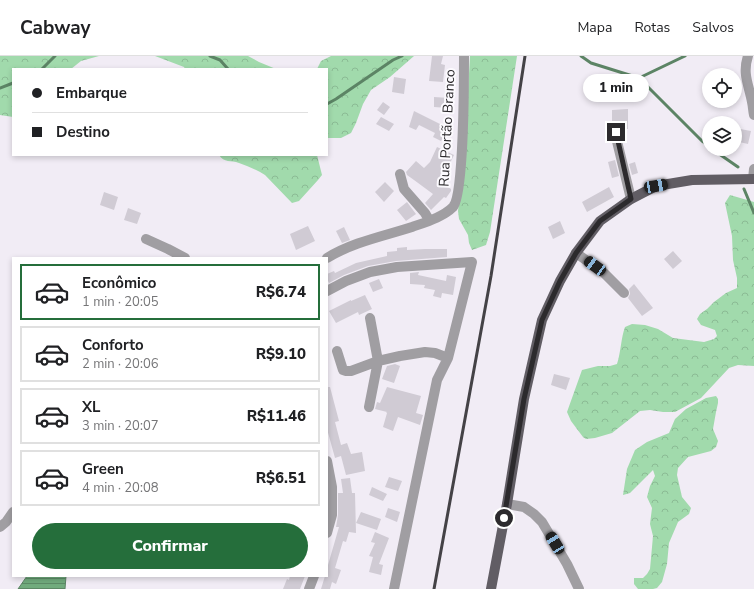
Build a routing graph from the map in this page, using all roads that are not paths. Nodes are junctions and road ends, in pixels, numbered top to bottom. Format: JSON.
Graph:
{"nodes":[{"id":1,"x":464,"y":56,"type":"edge"},
{"id":2,"x":748,"y":56,"type":"edge"},
{"id":3,"x":754,"y":115,"type":"edge"},
{"id":4,"x":616,"y":132,"type":"dead end"},
{"id":5,"x":400,"y":174,"type":"dead end"},
{"id":6,"x":754,"y":176,"type":"edge"},
{"id":7,"x":631,"y":199,"type":"junction"},
{"id":8,"x":429,"y":220,"type":"junction"},
{"id":9,"x":146,"y":239,"type":"dead end"},
{"id":10,"x":576,"y":253,"type":"junction"},
{"id":11,"x":183,"y":257,"type":"edge"},
{"id":12,"x":328,"y":258,"type":"edge"},
{"id":13,"x":328,"y":290,"type":"edge"},
{"id":14,"x":624,"y":293,"type":"dead end"},
{"id":15,"x":370,"y":318,"type":"dead end"},
{"id":16,"x":337,"y":351,"type":"dead end"},
{"id":17,"x":448,"y":358,"type":"junction"},
{"id":18,"x":378,"y":361,"type":"junction"},
{"id":19,"x":369,"y":407,"type":"dead end"},
{"id":20,"x":328,"y":466,"type":"edge"},
{"id":21,"x":507,"y":504,"type":"junction"},
{"id":22,"x":12,"y":513,"type":"edge"},
{"id":23,"x":0,"y":528,"type":"edge"},
{"id":24,"x":328,"y":529,"type":"edge"},
{"id":25,"x":314,"y":577,"type":"edge"},
{"id":26,"x":309,"y":589,"type":"edge"},
{"id":27,"x":394,"y":589,"type":"edge"},
{"id":28,"x":491,"y":589,"type":"edge"},
{"id":29,"x":579,"y":589,"type":"edge"}],
"edges":[{"from":1,"to":8,"type":"street","name":"Rua Portão Branco"},
{"from":2,"to":3,"type":"street"},
{"from":4,"to":7,"type":"street"},
{"from":5,"to":8,"type":"street"},
{"from":6,"to":7,"type":"main road"},
{"from":7,"to":10,"type":"main road"},
{"from":8,"to":12,"type":"street","name":"Rua Portão Branco"},
{"from":9,"to":11,"type":"street"},
{"from":10,"to":14,"type":"street"},
{"from":10,"to":21,"type":"main road"},
{"from":13,"to":17,"type":"street"},
{"from":15,"to":18,"type":"street"},
{"from":16,"to":18,"type":"street"},
{"from":17,"to":18,"type":"street"},
{"from":17,"to":27,"type":"street"},
{"from":18,"to":19,"type":"street"},
{"from":20,"to":24,"type":"street"},
{"from":21,"to":28,"type":"main road"},
{"from":21,"to":29,"type":"street"},
{"from":22,"to":23,"type":"street"},
{"from":25,"to":26,"type":"street"}]}
